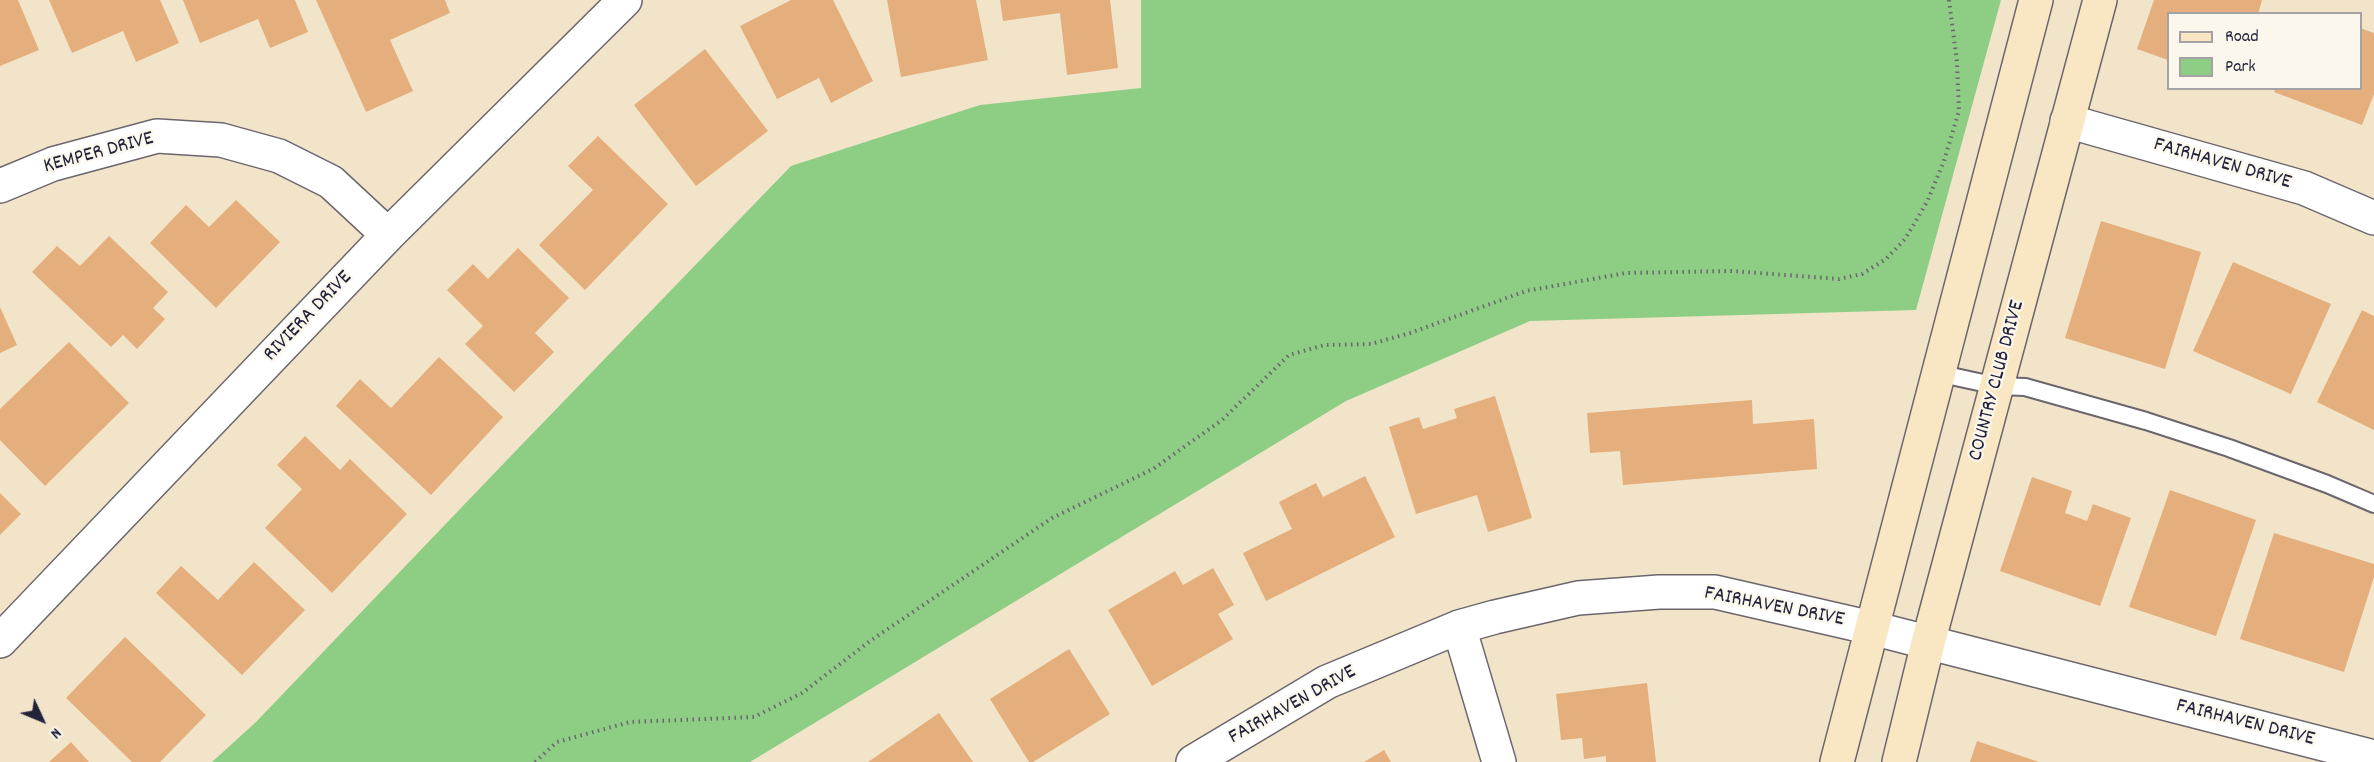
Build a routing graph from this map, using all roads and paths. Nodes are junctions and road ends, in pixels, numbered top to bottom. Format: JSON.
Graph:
{"nodes":[{"id":1,"x":625,"y":0,"type":"edge"},
{"id":2,"x":1949,"y":0,"type":"edge"},
{"id":3,"x":2036,"y":0,"type":"edge"},
{"id":4,"x":2100,"y":0,"type":"edge"},
{"id":5,"x":2067,"y":121,"type":"junction"},
{"id":6,"x":0,"y":186,"type":"edge"},
{"id":7,"x":2374,"y":218,"type":"edge"},
{"id":8,"x":388,"y":235,"type":"junction"},
{"id":9,"x":1936,"y":373,"type":"junction"},
{"id":10,"x":1997,"y":386,"type":"junction"},
{"id":11,"x":2374,"y":504,"type":"edge"},
{"id":12,"x":1459,"y":627,"type":"junction"},
{"id":13,"x":1872,"y":628,"type":"junction"},
{"id":14,"x":0,"y":641,"type":"edge"},
{"id":15,"x":1928,"y":643,"type":"junction"},
{"id":16,"x":2374,"y":757,"type":"edge"},
{"id":17,"x":535,"y":762,"type":"edge"},
{"id":18,"x":1193,"y":762,"type":"edge"},
{"id":19,"x":1499,"y":762,"type":"edge"},
{"id":20,"x":1836,"y":762,"type":"edge"},
{"id":21,"x":1899,"y":762,"type":"edge"}],
"edges":[{"from":1,"to":8,"type":"street","name":"RIVIERA DRIVE"},
{"from":2,"to":17,"type":"path"},
{"from":3,"to":9,"type":"main road"},
{"from":4,"to":5,"type":"main road","name":"COUNTRY CLUB DRIVE"},
{"from":5,"to":7,"type":"street","name":"FAIRHAVEN DRIVE"},
{"from":5,"to":10,"type":"main road","name":"COUNTRY CLUB DRIVE"},
{"from":6,"to":8,"type":"street","name":"KEMPER DRIVE"},
{"from":8,"to":14,"type":"street","name":"RIVIERA DRIVE"},
{"from":9,"to":10,"type":"lane"},
{"from":9,"to":13,"type":"main road"},
{"from":10,"to":11,"type":"lane"},
{"from":10,"to":15,"type":"main road","name":"COUNTRY CLUB DRIVE"},
{"from":12,"to":13,"type":"street","name":"FAIRHAVEN DRIVE"},
{"from":12,"to":18,"type":"street","name":"FAIRHAVEN DRIVE"},
{"from":12,"to":19,"type":"street"},
{"from":13,"to":15,"type":"street","name":"FAIRHAVEN DRIVE"},
{"from":13,"to":20,"type":"main road"},
{"from":15,"to":16,"type":"street","name":"FAIRHAVEN DRIVE"},
{"from":15,"to":21,"type":"main road","name":"COUNTRY CLUB DRIVE"}]}
